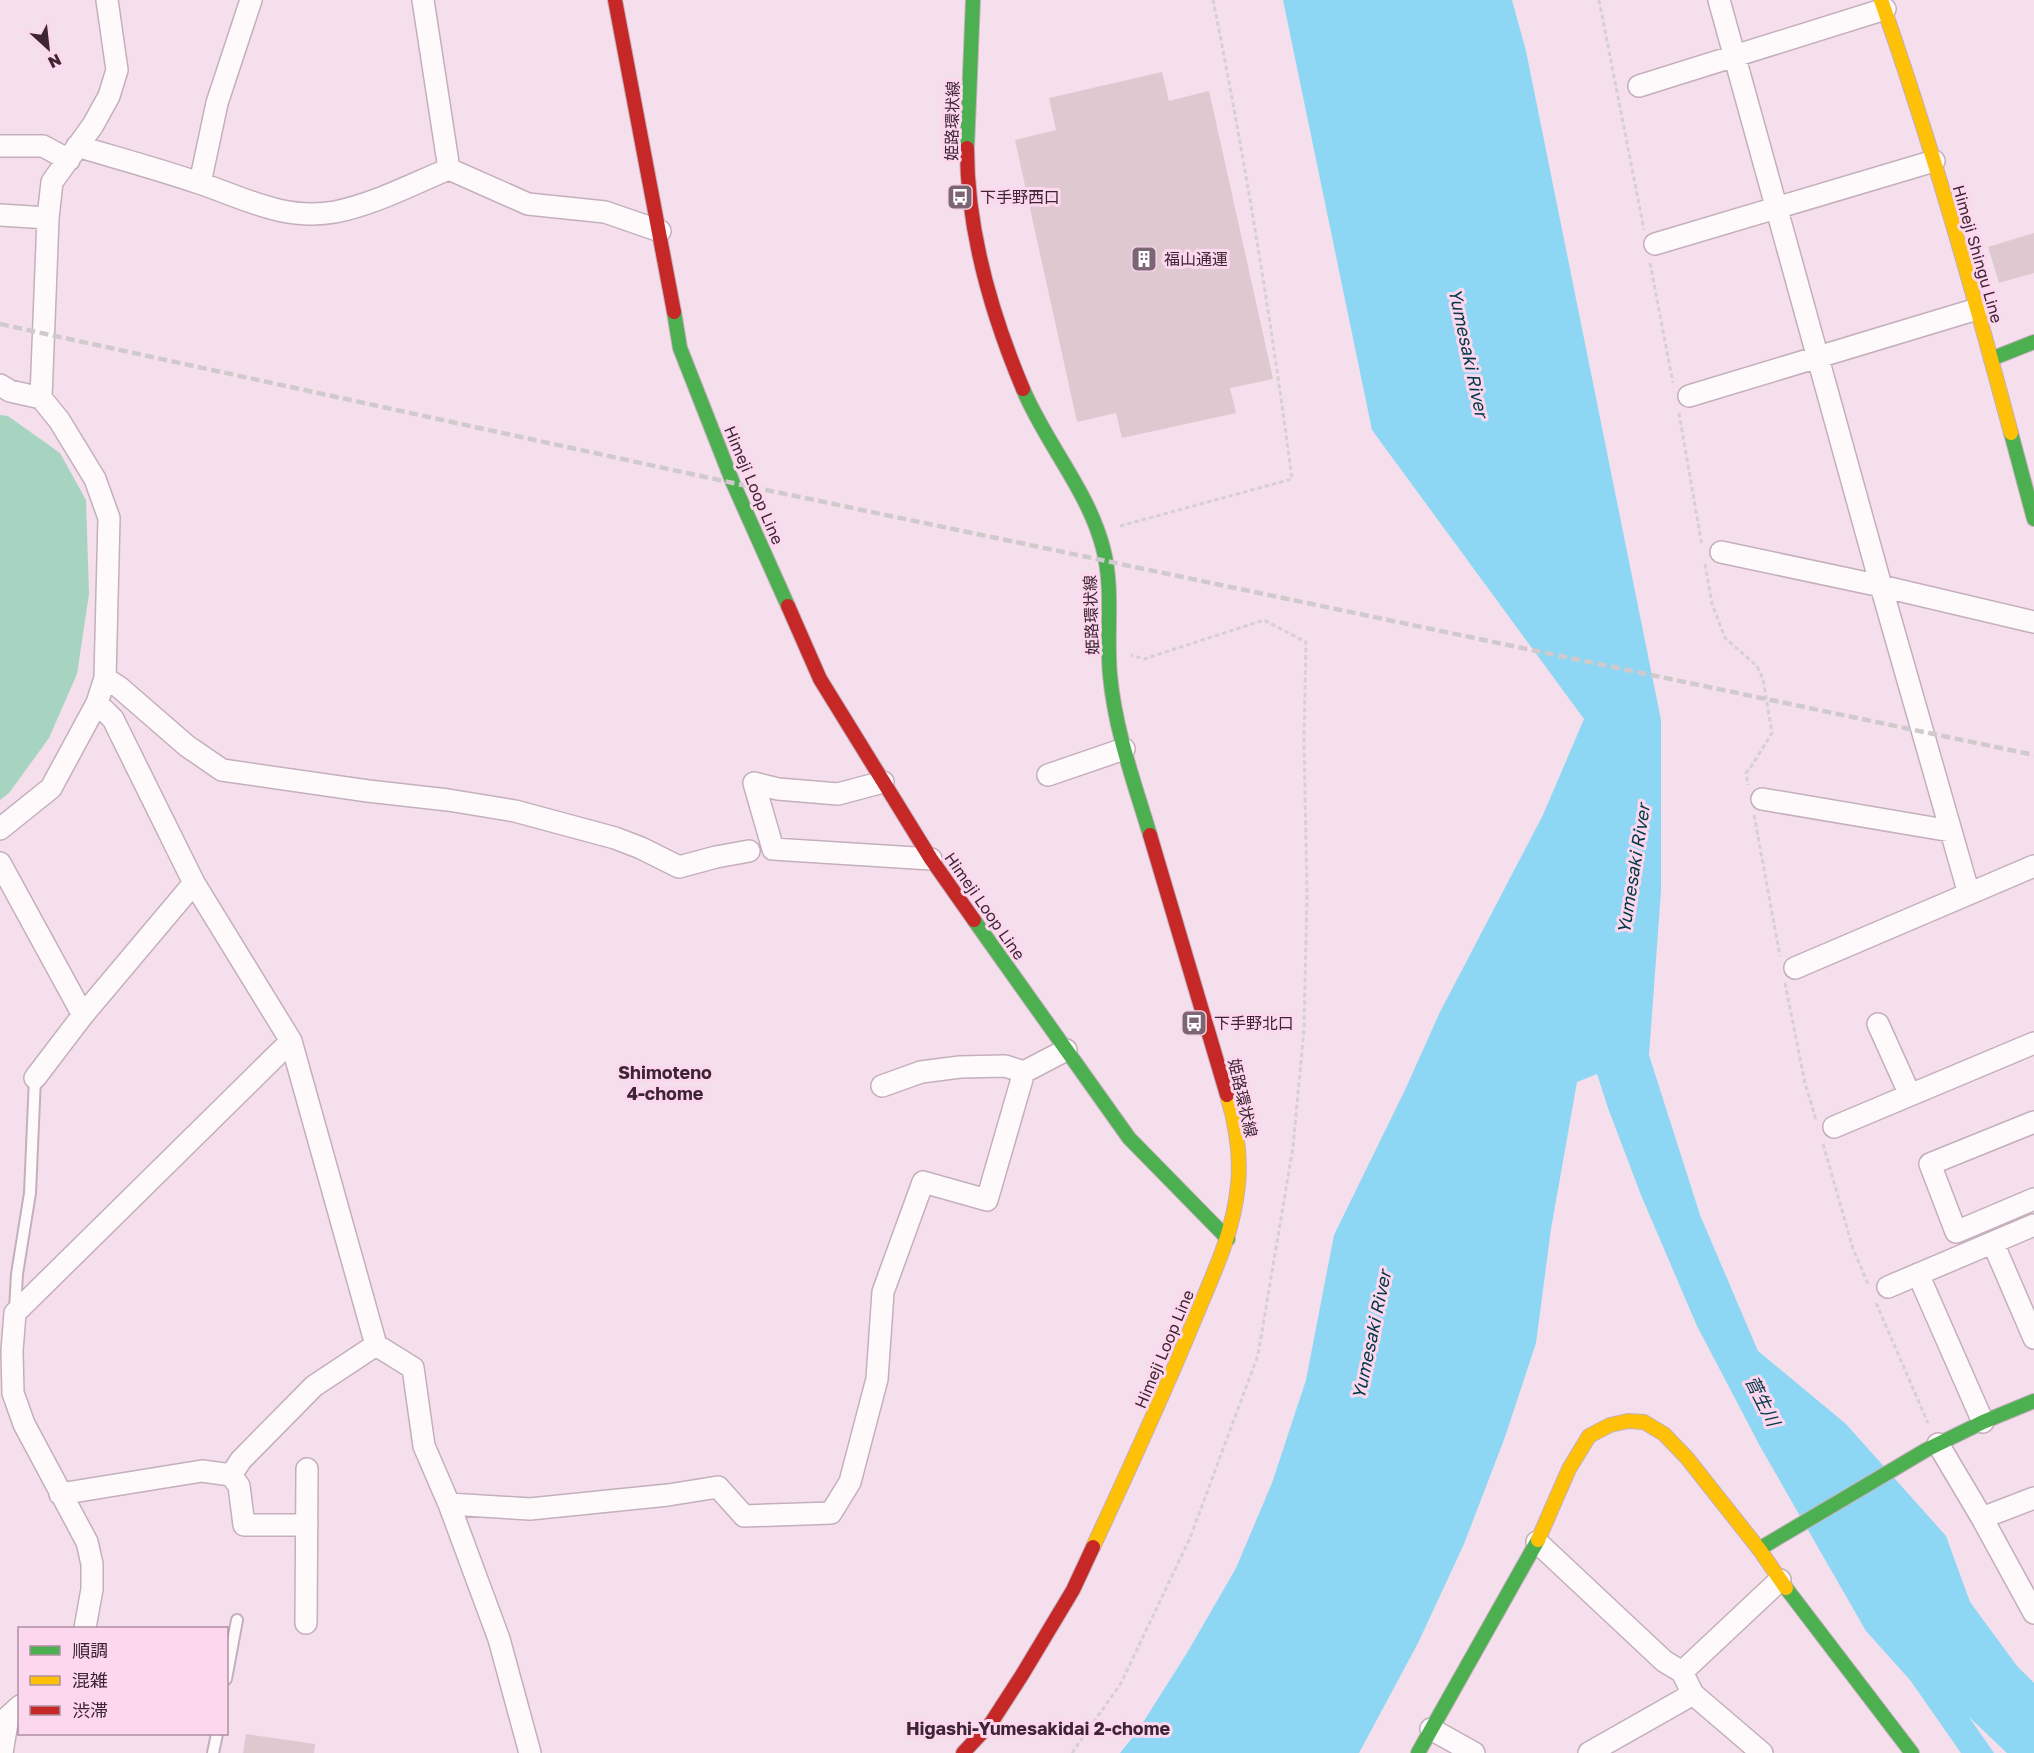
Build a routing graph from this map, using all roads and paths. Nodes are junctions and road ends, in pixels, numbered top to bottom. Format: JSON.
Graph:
{"nodes":[{"id":1,"x":107,"y":0,"type":"edge"},
{"id":2,"x":251,"y":0,"type":"edge"},
{"id":3,"x":423,"y":0,"type":"edge"},
{"id":4,"x":615,"y":0,"type":"edge"},
{"id":5,"x":973,"y":0,"type":"edge"},
{"id":6,"x":1213,"y":0,"type":"edge"},
{"id":7,"x":1599,"y":0,"type":"edge"},
{"id":8,"x":1719,"y":0,"type":"edge"},
{"id":9,"x":1883,"y":5,"type":"edge"},
{"id":10,"x":1736,"y":56,"type":"junction"},
{"id":11,"x":1639,"y":86,"type":"dead end"},
{"id":12,"x":0,"y":146,"type":"edge"},
{"id":13,"x":73,"y":153,"type":"junction"},
{"id":14,"x":1934,"y":161,"type":"junction"},
{"id":15,"x":449,"y":169,"type":"junction"},
{"id":16,"x":200,"y":183,"type":"junction"},
{"id":17,"x":1778,"y":209,"type":"junction"},
{"id":18,"x":0,"y":214,"type":"edge"},
{"id":19,"x":48,"y":218,"type":"junction"},
{"id":20,"x":660,"y":231,"type":"junction"},
{"id":21,"x":1650,"y":247,"type":"junction"},
{"id":22,"x":1977,"y":309,"type":"junction"},
{"id":23,"x":2034,"y":342,"type":"edge"},
{"id":24,"x":1818,"y":356,"type":"junction"},
{"id":25,"x":1991,"y":359,"type":"junction"},
{"id":26,"x":0,"y":385,"type":"edge"},
{"id":27,"x":1680,"y":397,"type":"junction"},
{"id":28,"x":41,"y":398,"type":"junction"},
{"id":29,"x":2034,"y":519,"type":"edge"},
{"id":30,"x":1119,"y":526,"type":"dead end"},
{"id":31,"x":1709,"y":553,"type":"junction"},
{"id":32,"x":1881,"y":586,"type":"junction"},
{"id":33,"x":2034,"y":622,"type":"edge"},
{"id":34,"x":1131,"y":655,"type":"dead end"},
{"id":35,"x":105,"y":678,"type":"junction"},
{"id":36,"x":97,"y":703,"type":"junction"},
{"id":37,"x":1124,"y":749,"type":"junction"},
{"id":38,"x":1047,"y":775,"type":"dead end"},
{"id":39,"x":883,"y":782,"type":"junction"},
{"id":40,"x":1755,"y":800,"type":"junction"},
{"id":41,"x":0,"y":829,"type":"edge"},
{"id":42,"x":1951,"y":831,"type":"junction"},
{"id":43,"x":749,"y":851,"type":"dead end"},
{"id":44,"x":931,"y":859,"type":"junction"},
{"id":45,"x":0,"y":862,"type":"edge"},
{"id":46,"x":2034,"y":866,"type":"edge"},
{"id":47,"x":194,"y":883,"type":"junction"},
{"id":48,"x":1969,"y":894,"type":"junction"},
{"id":49,"x":1786,"y":969,"type":"junction"},
{"id":50,"x":83,"y":1016,"type":"junction"},
{"id":51,"x":1878,"y":1024,"type":"dead end"},
{"id":52,"x":291,"y":1041,"type":"junction"},
{"id":53,"x":2034,"y":1043,"type":"edge"},
{"id":54,"x":1066,"y":1050,"type":"junction"},
{"id":55,"x":1024,"y":1072,"type":"junction"},
{"id":56,"x":35,"y":1078,"type":"joint"},
{"id":57,"x":882,"y":1086,"type":"dead end"},
{"id":58,"x":1910,"y":1095,"type":"junction"},
{"id":59,"x":2034,"y":1122,"type":"edge"},
{"id":60,"x":1824,"y":1131,"type":"junction"},
{"id":61,"x":2034,"y":1199,"type":"edge"},
{"id":62,"x":2034,"y":1225,"type":"edge"},
{"id":63,"x":1228,"y":1239,"type":"junction"},
{"id":64,"x":1993,"y":1243,"type":"junction"},
{"id":65,"x":1918,"y":1274,"type":"junction"},
{"id":66,"x":1879,"y":1294,"type":"junction"},
{"id":67,"x":15,"y":1313,"type":"junction"},
{"id":68,"x":2034,"y":1338,"type":"edge"},
{"id":69,"x":376,"y":1345,"type":"junction"},
{"id":70,"x":2034,"y":1401,"type":"edge"},
{"id":71,"x":1983,"y":1422,"type":"junction"},
{"id":72,"x":1932,"y":1447,"type":"junction"},
{"id":73,"x":307,"y":1469,"type":"dead end"},
{"id":74,"x":231,"y":1474,"type":"junction"},
{"id":75,"x":60,"y":1494,"type":"junction"},
{"id":76,"x":2034,"y":1498,"type":"edge"},
{"id":77,"x":449,"y":1504,"type":"junction"},
{"id":78,"x":1982,"y":1518,"type":"junction"},
{"id":79,"x":307,"y":1525,"type":"junction"},
{"id":80,"x":1537,"y":1542,"type":"junction"},
{"id":81,"x":1759,"y":1549,"type":"junction"},
{"id":82,"x":1780,"y":1580,"type":"junction"},
{"id":83,"x":2034,"y":1613,"type":"edge"},
{"id":84,"x":237,"y":1620,"type":"dead end"},
{"id":85,"x":306,"y":1623,"type":"dead end"},
{"id":86,"x":85,"y":1627,"type":"edge"},
{"id":87,"x":228,"y":1668,"type":"edge"},
{"id":88,"x":1682,"y":1672,"type":"junction"},
{"id":89,"x":1694,"y":1694,"type":"junction"},
{"id":90,"x":18,"y":1708,"type":"edge"},
{"id":91,"x":1431,"y":1729,"type":"junction"},
{"id":92,"x":217,"y":1735,"type":"edge"},
{"id":93,"x":2,"y":1753,"type":"edge"},
{"id":94,"x":213,"y":1753,"type":"edge"},
{"id":95,"x":530,"y":1753,"type":"edge"},
{"id":96,"x":963,"y":1753,"type":"edge"},
{"id":97,"x":1072,"y":1753,"type":"edge"},
{"id":98,"x":1418,"y":1753,"type":"edge"},
{"id":99,"x":1474,"y":1753,"type":"edge"},
{"id":100,"x":1589,"y":1753,"type":"edge"},
{"id":101,"x":1762,"y":1753,"type":"edge"},
{"id":102,"x":1912,"y":1753,"type":"edge"}],
"edges":[{"from":1,"to":13,"type":"street"},
{"from":2,"to":16,"type":"street"},
{"from":3,"to":15,"type":"street"},
{"from":4,"to":20,"type":"main road","name":"Himeji Loop Line"},
{"from":5,"to":37,"type":"main road","name":"姫路環状線"},
{"from":6,"to":30,"type":"path"},
{"from":7,"to":21,"type":"path"},
{"from":8,"to":10,"type":"street"},
{"from":9,"to":10,"type":"street"},
{"from":9,"to":14,"type":"main road","name":"Himeji Shingu Line"},
{"from":10,"to":11,"type":"street"},
{"from":10,"to":17,"type":"street"},
{"from":12,"to":13,"type":"street"},
{"from":13,"to":16,"type":"street"},
{"from":13,"to":19,"type":"street"},
{"from":14,"to":17,"type":"street"},
{"from":14,"to":22,"type":"main road","name":"Himeji Shingu Line"},
{"from":15,"to":16,"type":"street"},
{"from":15,"to":20,"type":"street"},
{"from":17,"to":21,"type":"street"},
{"from":17,"to":24,"type":"street"},
{"from":18,"to":19,"type":"street"},
{"from":19,"to":28,"type":"street"},
{"from":20,"to":39,"type":"main road","name":"Himeji Loop Line"},
{"from":21,"to":27,"type":"path"},
{"from":22,"to":24,"type":"street"},
{"from":22,"to":25,"type":"main road","name":"Himeji Shingu Line"},
{"from":23,"to":25,"type":"main road"},
{"from":24,"to":27,"type":"street"},
{"from":24,"to":32,"type":"street"},
{"from":25,"to":29,"type":"main road","name":"Himeji Shingu Line"},
{"from":26,"to":28,"type":"street"},
{"from":27,"to":31,"type":"path"},
{"from":28,"to":35,"type":"street"},
{"from":31,"to":32,"type":"street"},
{"from":31,"to":40,"type":"path"},
{"from":32,"to":33,"type":"street"},
{"from":32,"to":42,"type":"street"},
{"from":34,"to":97,"type":"path"},
{"from":35,"to":36,"type":"street"},
{"from":35,"to":43,"type":"street"},
{"from":36,"to":41,"type":"street"},
{"from":36,"to":47,"type":"street"},
{"from":37,"to":38,"type":"street"},
{"from":37,"to":63,"type":"main road","name":"姫路環状線"},
{"from":39,"to":44,"type":"main road","name":"Himeji Loop Line"},
{"from":39,"to":44,"type":"street"},
{"from":40,"to":42,"type":"street"},
{"from":40,"to":49,"type":"path"},
{"from":42,"to":48,"type":"street"},
{"from":44,"to":54,"type":"main road","name":"Himeji Loop Line"},
{"from":45,"to":50,"type":"street"},
{"from":46,"to":48,"type":"street"},
{"from":47,"to":50,"type":"street"},
{"from":47,"to":52,"type":"street"},
{"from":48,"to":49,"type":"street"},
{"from":49,"to":60,"type":"path"},
{"from":50,"to":56,"type":"street"},
{"from":51,"to":58,"type":"street"},
{"from":52,"to":67,"type":"street"},
{"from":52,"to":69,"type":"street"},
{"from":53,"to":58,"type":"street"},
{"from":54,"to":55,"type":"street"},
{"from":54,"to":63,"type":"main road","name":"Himeji Loop Line"},
{"from":55,"to":57,"type":"street"},
{"from":55,"to":77,"type":"street"},
{"from":56,"to":67,"type":"lane"},
{"from":58,"to":60,"type":"street"},
{"from":59,"to":61,"type":"street"},
{"from":60,"to":66,"type":"path"},
{"from":62,"to":64,"type":"street"},
{"from":63,"to":96,"type":"main road","name":"Himeji Loop Line"},
{"from":64,"to":65,"type":"street"},
{"from":64,"to":68,"type":"street"},
{"from":65,"to":66,"type":"street"},
{"from":65,"to":71,"type":"street"},
{"from":66,"to":72,"type":"path"},
{"from":67,"to":75,"type":"street"},
{"from":69,"to":74,"type":"street"},
{"from":69,"to":77,"type":"street"},
{"from":70,"to":71,"type":"main road"},
{"from":71,"to":72,"type":"main road"},
{"from":72,"to":78,"type":"street"},
{"from":72,"to":81,"type":"main road"},
{"from":73,"to":79,"type":"street"},
{"from":74,"to":75,"type":"street"},
{"from":74,"to":79,"type":"street"},
{"from":75,"to":86,"type":"street"},
{"from":76,"to":78,"type":"street"},
{"from":77,"to":95,"type":"street"},
{"from":78,"to":83,"type":"street"},
{"from":79,"to":85,"type":"street"},
{"from":80,"to":81,"type":"main road"},
{"from":80,"to":88,"type":"street"},
{"from":80,"to":91,"type":"main road"},
{"from":81,"to":82,"type":"main road"},
{"from":82,"to":88,"type":"street"},
{"from":82,"to":102,"type":"main road"},
{"from":84,"to":87,"type":"lane"},
{"from":88,"to":89,"type":"street"},
{"from":89,"to":100,"type":"street"},
{"from":89,"to":101,"type":"street"},
{"from":90,"to":93,"type":"street"},
{"from":91,"to":98,"type":"main road"},
{"from":91,"to":99,"type":"street"},
{"from":92,"to":94,"type":"lane"}]}
